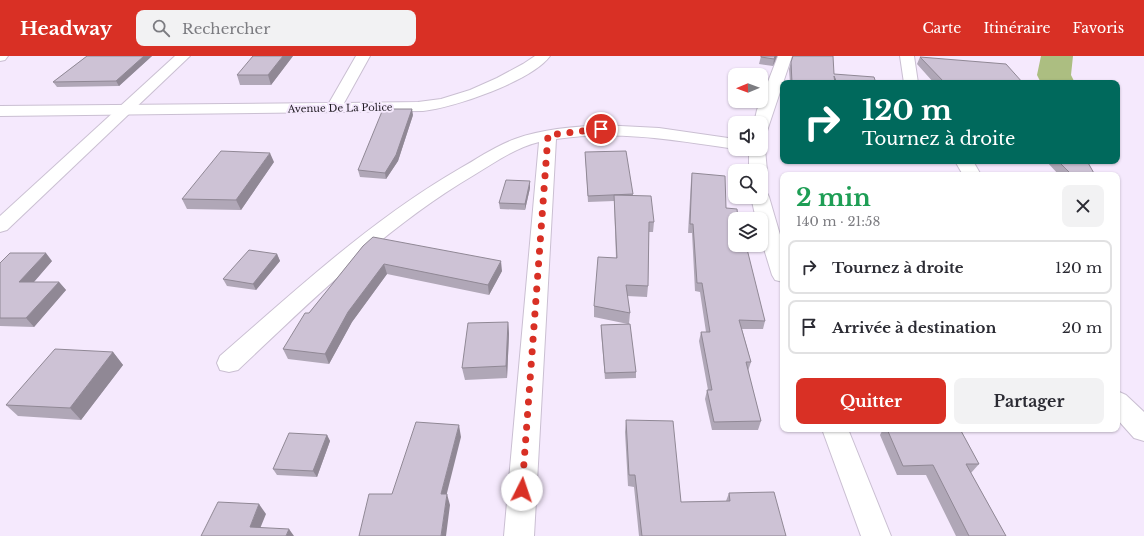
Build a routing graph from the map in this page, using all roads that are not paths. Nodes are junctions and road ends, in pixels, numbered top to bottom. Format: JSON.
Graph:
{"nodes":[{"id":1,"x":183,"y":56,"type":"edge"},
{"id":2,"x":363,"y":56,"type":"edge"},
{"id":3,"x":543,"y":56,"type":"edge"},
{"id":4,"x":785,"y":56,"type":"edge"},
{"id":5,"x":907,"y":56,"type":"edge"},
{"id":6,"x":911,"y":80,"type":"edge"},
{"id":7,"x":334,"y":108,"type":"junction"},
{"id":8,"x":125,"y":110,"type":"junction"},
{"id":9,"x":0,"y":111,"type":"edge"},
{"id":10,"x":764,"y":116,"type":"edge"},
{"id":11,"x":548,"y":135,"type":"junction"},
{"id":12,"x":728,"y":143,"type":"edge"},
{"id":13,"x":762,"y":204,"type":"edge"},
{"id":14,"x":0,"y":226,"type":"edge"},
{"id":15,"x":780,"y":265,"type":"edge"},
{"id":16,"x":230,"y":363,"type":"dead end"},
{"id":17,"x":1120,"y":405,"type":"edge"},
{"id":18,"x":1144,"y":430,"type":"edge"},
{"id":19,"x":836,"y":432,"type":"edge"},
{"id":20,"x":519,"y":536,"type":"edge"},
{"id":21,"x":876,"y":536,"type":"edge"}],
"edges":[{"from":1,"to":8,"type":"street"},
{"from":2,"to":7,"type":"street"},
{"from":3,"to":7,"type":"street","name":"Avenue De La Police"},
{"from":4,"to":10,"type":"street"},
{"from":5,"to":6,"type":"street"},
{"from":7,"to":8,"type":"street","name":"Avenue De La Police"},
{"from":8,"to":9,"type":"street","name":"Avenue De La Police"},
{"from":8,"to":14,"type":"street"},
{"from":11,"to":12,"type":"street"},
{"from":11,"to":16,"type":"street"},
{"from":11,"to":20,"type":"street"},
{"from":13,"to":15,"type":"street"},
{"from":17,"to":18,"type":"street"},
{"from":19,"to":21,"type":"street"}]}
